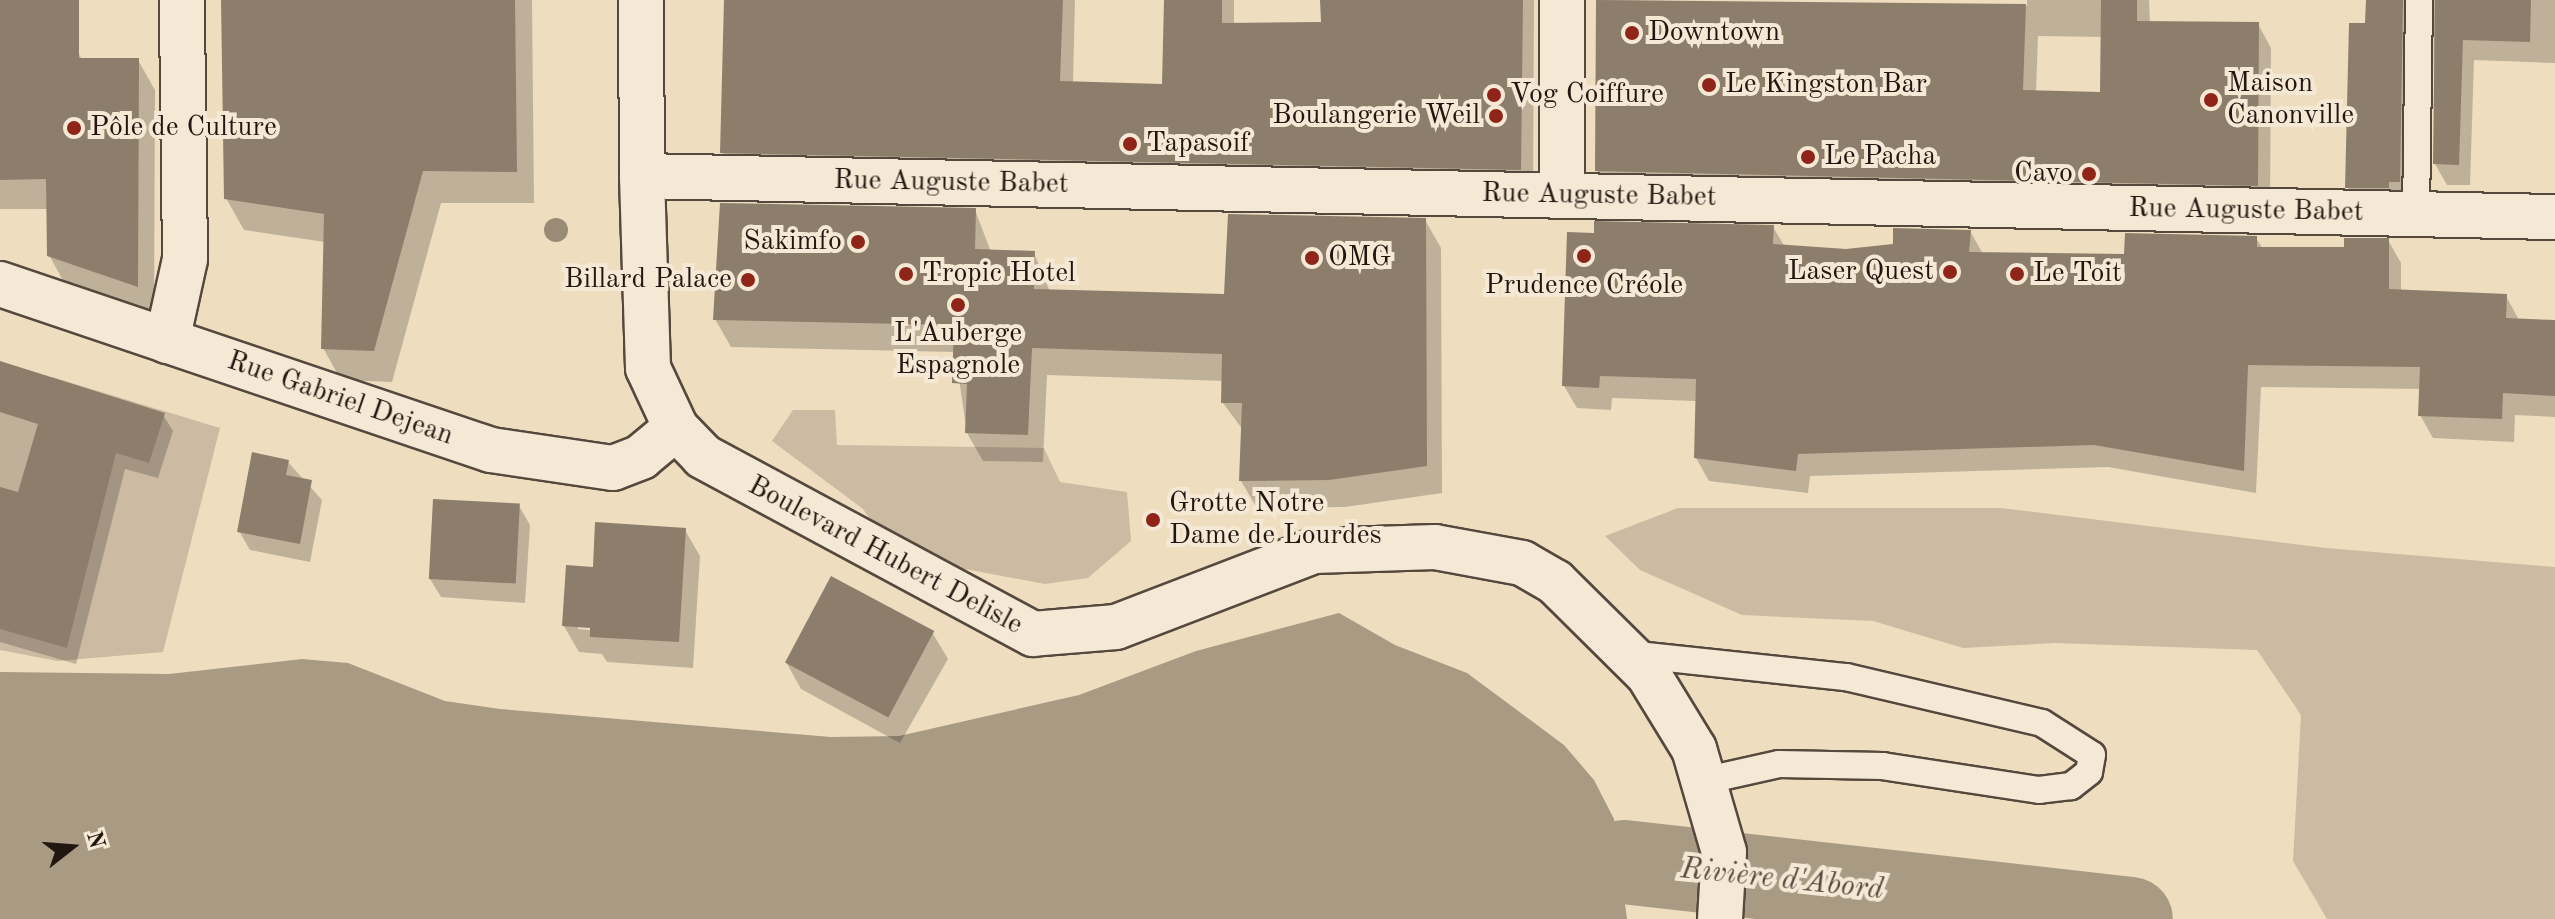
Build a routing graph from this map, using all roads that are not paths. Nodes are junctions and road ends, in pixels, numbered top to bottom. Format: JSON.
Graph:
{"nodes":[{"id":1,"x":182,"y":0,"type":"edge"},
{"id":2,"x":641,"y":0,"type":"edge"},
{"id":3,"x":1562,"y":0,"type":"edge"},
{"id":4,"x":2419,"y":0,"type":"edge"},
{"id":5,"x":642,"y":176,"type":"junction"},
{"id":6,"x":1562,"y":196,"type":"junction"},
{"id":7,"x":2416,"y":215,"type":"junction"},
{"id":8,"x":2555,"y":217,"type":"edge"},
{"id":9,"x":0,"y":284,"type":"edge"},
{"id":10,"x":167,"y":341,"type":"junction"},
{"id":11,"x":676,"y":428,"type":"junction"},
{"id":12,"x":1629,"y":654,"type":"junction"},
{"id":13,"x":1703,"y":781,"type":"junction"},
{"id":14,"x":1720,"y":919,"type":"edge"}],
"edges":[{"from":1,"to":10,"type":"street"},
{"from":2,"to":5,"type":"street"},
{"from":3,"to":6,"type":"street"},
{"from":4,"to":7,"type":"lane"},
{"from":5,"to":6,"type":"street","name":"Rue Auguste Babet"},
{"from":5,"to":11,"type":"street"},
{"from":6,"to":7,"type":"street","name":"Rue Auguste Babet"},
{"from":7,"to":8,"type":"street","name":"Rue Auguste Babet"},
{"from":9,"to":10,"type":"street","name":"Rue Gabriel Dejean"},
{"from":10,"to":11,"type":"street","name":"Rue Gabriel Dejean"},
{"from":11,"to":12,"type":"street","name":"Boulevard Hubert Delisle"},
{"from":12,"to":13,"type":"street","name":"Boulevard Hubert Delisle"},
{"from":12,"to":13,"type":"lane"},
{"from":13,"to":14,"type":"street","name":"Boulevard Hubert Delisle"}]}
